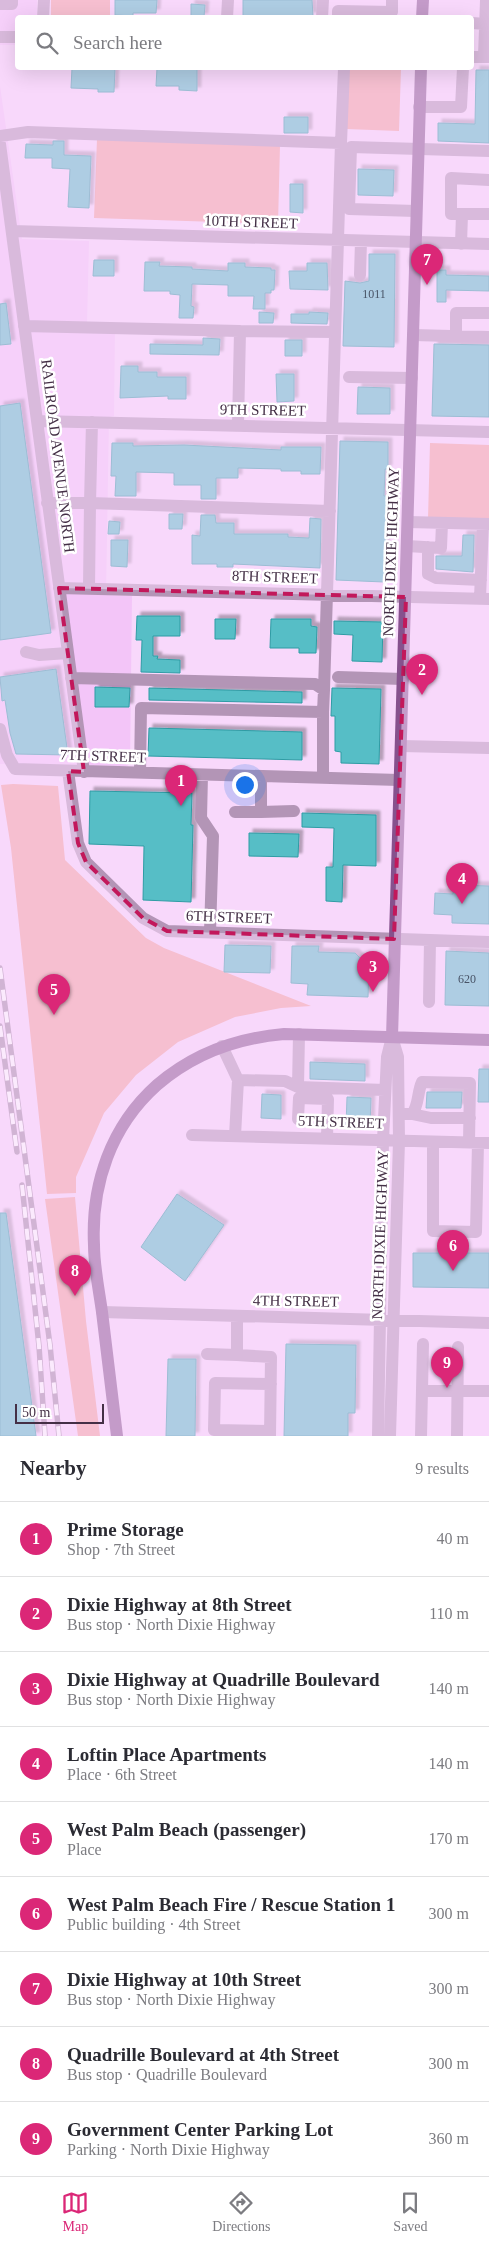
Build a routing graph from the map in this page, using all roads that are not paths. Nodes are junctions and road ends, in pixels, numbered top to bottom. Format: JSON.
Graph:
{"nodes":[{"id":1,"x":12,"y":0,"type":"edge"},
{"id":2,"x":44,"y":0,"type":"edge"},
{"id":3,"x":228,"y":0,"type":"edge"},
{"id":4,"x":323,"y":0,"type":"edge"},
{"id":5,"x":392,"y":0,"type":"edge"},
{"id":6,"x":422,"y":0,"type":"edge"},
{"id":7,"x":486,"y":0,"type":"edge"},
{"id":8,"x":0,"y":4,"type":"edge"},
{"id":9,"x":340,"y":8,"type":"edge"},
{"id":10,"x":43,"y":15,"type":"edge"},
{"id":11,"x":227,"y":15,"type":"edge"},
{"id":12,"x":322,"y":15,"type":"edge"},
{"id":13,"x":422,"y":15,"type":"edge"},
{"id":14,"x":474,"y":23,"type":"edge"},
{"id":15,"x":486,"y":24,"type":"junction"},
{"id":16,"x":0,"y":37,"type":"edge"},
{"id":17,"x":15,"y":38,"type":"edge"},
{"id":18,"x":482,"y":57,"type":"edge"},
{"id":19,"x":344,"y":70,"type":"edge"},
{"id":20,"x":421,"y":70,"type":"edge"},
{"id":21,"x":463,"y":70,"type":"edge"},
{"id":22,"x":419,"y":107,"type":"junction"},
{"id":23,"x":0,"y":136,"type":"edge"},
{"id":24,"x":0,"y":144,"type":"edge"},
{"id":25,"x":418,"y":149,"type":"junction"},
{"id":26,"x":344,"y":150,"type":"junction"},
{"id":27,"x":489,"y":151,"type":"edge"},
{"id":28,"x":489,"y":180,"type":"edge"},
{"id":29,"x":3,"y":187,"type":"edge"},
{"id":30,"x":344,"y":209,"type":"junction"},
{"id":31,"x":416,"y":211,"type":"junction"},
{"id":32,"x":462,"y":214,"type":"junction"},
{"id":33,"x":489,"y":214,"type":"edge"},
{"id":34,"x":12,"y":231,"type":"junction"},
{"id":35,"x":338,"y":240,"type":"junction"},
{"id":36,"x":361,"y":241,"type":"junction"},
{"id":37,"x":415,"y":243,"type":"junction"},
{"id":38,"x":462,"y":244,"type":"junction"},
{"id":39,"x":489,"y":244,"type":"edge"},
{"id":40,"x":360,"y":275,"type":"dead end"},
{"id":41,"x":489,"y":313,"type":"edge"},
{"id":42,"x":24,"y":326,"type":"junction"},
{"id":43,"x":240,"y":331,"type":"junction"},
{"id":44,"x":335,"y":332,"type":"junction"},
{"id":45,"x":413,"y":336,"type":"junction"},
{"id":46,"x":456,"y":336,"type":"junction"},
{"id":47,"x":489,"y":337,"type":"edge"},
{"id":48,"x":349,"y":377,"type":"dead end"},
{"id":49,"x":412,"y":378,"type":"junction"},
{"id":50,"x":37,"y":421,"type":"junction"},
{"id":51,"x":92,"y":422,"type":"junction"},
{"id":52,"x":238,"y":425,"type":"junction"},
{"id":53,"x":332,"y":428,"type":"junction"},
{"id":54,"x":410,"y":429,"type":"junction"},
{"id":55,"x":489,"y":432,"type":"edge"},
{"id":56,"x":47,"y":503,"type":"junction"},
{"id":57,"x":90,"y":503,"type":"junction"},
{"id":58,"x":330,"y":511,"type":"junction"},
{"id":59,"x":408,"y":522,"type":"junction"},
{"id":60,"x":442,"y":523,"type":"junction"},
{"id":61,"x":486,"y":524,"type":"edge"},
{"id":62,"x":407,"y":546,"type":"junction"},
{"id":63,"x":428,"y":547,"type":"junction"},
{"id":64,"x":454,"y":579,"type":"junction"},
{"id":65,"x":480,"y":580,"type":"junction"},
{"id":66,"x":59,"y":588,"type":"junction"},
{"id":67,"x":90,"y":588,"type":"junction"},
{"id":68,"x":328,"y":595,"type":"junction"},
{"id":69,"x":406,"y":597,"type":"junction"},
{"id":70,"x":454,"y":598,"type":"junction"},
{"id":71,"x":484,"y":599,"type":"edge"},
{"id":72,"x":26,"y":652,"type":"dead end"},
{"id":73,"x":68,"y":653,"type":"junction"},
{"id":74,"x":338,"y":677,"type":"dead end"},
{"id":75,"x":71,"y":678,"type":"junction"},
{"id":76,"x":403,"y":679,"type":"junction"},
{"id":77,"x":324,"y":690,"type":"junction"},
{"id":78,"x":323,"y":712,"type":"junction"},
{"id":79,"x":0,"y":729,"type":"edge"},
{"id":80,"x":401,"y":746,"type":"junction"},
{"id":81,"x":489,"y":748,"type":"edge"},
{"id":82,"x":68,"y":771,"type":"junction"},
{"id":83,"x":84,"y":772,"type":"junction"},
{"id":84,"x":140,"y":773,"type":"junction"},
{"id":85,"x":202,"y":775,"type":"junction"},
{"id":86,"x":261,"y":776,"type":"junction"},
{"id":87,"x":323,"y":778,"type":"junction"},
{"id":88,"x":399,"y":780,"type":"junction"},
{"id":89,"x":294,"y":811,"type":"dead end"},
{"id":90,"x":235,"y":812,"type":"dead end"},
{"id":91,"x":261,"y":812,"type":"junction"},
{"id":92,"x":210,"y":932,"type":"junction"},
{"id":93,"x":394,"y":939,"type":"junction"},
{"id":94,"x":430,"y":940,"type":"junction"},
{"id":95,"x":489,"y":942,"type":"edge"},
{"id":96,"x":429,"y":1002,"type":"dead end"},
{"id":97,"x":299,"y":1034,"type":"junction"},
{"id":98,"x":392,"y":1036,"type":"junction"},
{"id":99,"x":489,"y":1040,"type":"edge"},
{"id":100,"x":222,"y":1046,"type":"junction"},
{"id":101,"x":238,"y":1080,"type":"junction"},
{"id":102,"x":298,"y":1087,"type":"junction"},
{"id":103,"x":385,"y":1090,"type":"junction"},
{"id":104,"x":399,"y":1114,"type":"junction"},
{"id":105,"x":412,"y":1114,"type":"junction"},
{"id":106,"x":470,"y":1118,"type":"junction"},
{"id":107,"x":298,"y":1119,"type":"dead end"},
{"id":108,"x":192,"y":1135,"type":"dead end"},
{"id":109,"x":235,"y":1136,"type":"junction"},
{"id":110,"x":327,"y":1138,"type":"junction"},
{"id":111,"x":383,"y":1140,"type":"junction"},
{"id":112,"x":399,"y":1140,"type":"junction"},
{"id":113,"x":433,"y":1142,"type":"junction"},
{"id":114,"x":479,"y":1143,"type":"edge"},
{"id":115,"x":102,"y":1312,"type":"junction"},
{"id":116,"x":237,"y":1316,"type":"junction"},
{"id":117,"x":380,"y":1320,"type":"junction"},
{"id":118,"x":394,"y":1320,"type":"junction"},
{"id":119,"x":489,"y":1323,"type":"edge"},
{"id":120,"x":423,"y":1344,"type":"dead end"},
{"id":121,"x":458,"y":1347,"type":"dead end"},
{"id":122,"x":207,"y":1354,"type":"dead end"},
{"id":123,"x":237,"y":1355,"type":"junction"},
{"id":124,"x":271,"y":1384,"type":"junction"},
{"id":125,"x":422,"y":1391,"type":"junction"},
{"id":126,"x":457,"y":1391,"type":"junction"},
{"id":127,"x":489,"y":1391,"type":"edge"},
{"id":128,"x":270,"y":1433,"type":"edge"},
{"id":129,"x":117,"y":1436,"type":"edge"},
{"id":130,"x":378,"y":1436,"type":"edge"},
{"id":131,"x":390,"y":1436,"type":"edge"},
{"id":132,"x":421,"y":1436,"type":"edge"},
{"id":133,"x":457,"y":1436,"type":"edge"}],
"edges":[{"from":1,"to":8,"type":"street"},
{"from":2,"to":10,"type":"street"},
{"from":3,"to":11,"type":"street"},
{"from":4,"to":12,"type":"street"},
{"from":5,"to":9,"type":"street"},
{"from":6,"to":13,"type":"main road"},
{"from":7,"to":15,"type":"street"},
{"from":14,"to":15,"type":"street"},
{"from":15,"to":18,"type":"street"},
{"from":16,"to":17,"type":"street"},
{"from":19,"to":26,"type":"street"},
{"from":20,"to":22,"type":"main road","name":"NORTH DIXIE HIGHWAY"},
{"from":21,"to":22,"type":"street"},
{"from":22,"to":25,"type":"main road","name":"NORTH DIXIE HIGHWAY"},
{"from":23,"to":26,"type":"street"},
{"from":24,"to":29,"type":"street","name":"RAILROAD AVENUE NORTH"},
{"from":25,"to":26,"type":"street"},
{"from":25,"to":27,"type":"street"},
{"from":25,"to":31,"type":"main road","name":"NORTH DIXIE HIGHWAY"},
{"from":26,"to":30,"type":"street"},
{"from":28,"to":32,"type":"street"},
{"from":29,"to":34,"type":"street","name":"RAILROAD AVENUE NORTH"},
{"from":30,"to":31,"type":"street"},
{"from":30,"to":35,"type":"street"},
{"from":31,"to":37,"type":"main road","name":"NORTH DIXIE HIGHWAY"},
{"from":32,"to":33,"type":"street"},
{"from":32,"to":38,"type":"street"},
{"from":34,"to":35,"type":"street","name":"10TH STREET"},
{"from":34,"to":42,"type":"street","name":"RAILROAD AVENUE NORTH"},
{"from":35,"to":36,"type":"street","name":"10TH STREET"},
{"from":35,"to":44,"type":"street"},
{"from":36,"to":37,"type":"street","name":"10TH STREET"},
{"from":36,"to":40,"type":"street"},
{"from":37,"to":38,"type":"street","name":"10TH STREET"},
{"from":37,"to":45,"type":"main road","name":"NORTH DIXIE HIGHWAY"},
{"from":38,"to":39,"type":"street","name":"10TH STREET"},
{"from":41,"to":46,"type":"street"},
{"from":42,"to":43,"type":"street"},
{"from":42,"to":50,"type":"street","name":"RAILROAD AVENUE NORTH"},
{"from":43,"to":44,"type":"street"},
{"from":43,"to":52,"type":"street"},
{"from":44,"to":53,"type":"street"},
{"from":45,"to":46,"type":"street"},
{"from":45,"to":49,"type":"main road","name":"NORTH DIXIE HIGHWAY"},
{"from":46,"to":47,"type":"street"},
{"from":48,"to":49,"type":"street"},
{"from":49,"to":54,"type":"main road","name":"NORTH DIXIE HIGHWAY"},
{"from":50,"to":51,"type":"street","name":"9TH STREET"},
{"from":50,"to":56,"type":"street","name":"RAILROAD AVENUE NORTH"},
{"from":51,"to":52,"type":"street","name":"9TH STREET"},
{"from":51,"to":57,"type":"street"},
{"from":52,"to":53,"type":"street","name":"9TH STREET"},
{"from":53,"to":54,"type":"street","name":"9TH STREET"},
{"from":53,"to":58,"type":"street"},
{"from":54,"to":55,"type":"street","name":"9TH STREET"},
{"from":54,"to":59,"type":"main road","name":"NORTH DIXIE HIGHWAY"},
{"from":56,"to":57,"type":"street"},
{"from":56,"to":66,"type":"street","name":"RAILROAD AVENUE NORTH"},
{"from":57,"to":58,"type":"street"},
{"from":57,"to":67,"type":"street"},
{"from":58,"to":68,"type":"street"},
{"from":59,"to":60,"type":"street"},
{"from":59,"to":62,"type":"main road","name":"NORTH DIXIE HIGHWAY"},
{"from":60,"to":61,"type":"street"},
{"from":60,"to":63,"type":"street"},
{"from":61,"to":65,"type":"street"},
{"from":62,"to":63,"type":"street"},
{"from":62,"to":69,"type":"main road","name":"NORTH DIXIE HIGHWAY"},
{"from":63,"to":64,"type":"street"},
{"from":64,"to":65,"type":"street"},
{"from":64,"to":70,"type":"street"},
{"from":65,"to":71,"type":"street"},
{"from":66,"to":67,"type":"street","name":"8TH STREET"},
{"from":66,"to":73,"type":"street","name":"RAILROAD AVENUE NORTH"},
{"from":67,"to":68,"type":"street","name":"8TH STREET"},
{"from":68,"to":69,"type":"street","name":"8TH STREET"},
{"from":68,"to":77,"type":"street"},
{"from":69,"to":70,"type":"street","name":"8TH STREET"},
{"from":69,"to":76,"type":"main road","name":"NORTH DIXIE HIGHWAY"},
{"from":70,"to":71,"type":"street","name":"8TH STREET"},
{"from":72,"to":73,"type":"street"},
{"from":73,"to":75,"type":"street","name":"RAILROAD AVENUE NORTH"},
{"from":74,"to":76,"type":"street"},
{"from":75,"to":77,"type":"street"},
{"from":75,"to":83,"type":"street","name":"RAILROAD AVENUE NORTH"},
{"from":76,"to":80,"type":"main road","name":"NORTH DIXIE HIGHWAY"},
{"from":77,"to":78,"type":"street"},
{"from":78,"to":84,"type":"street"},
{"from":78,"to":87,"type":"street"},
{"from":79,"to":82,"type":"street","name":"7TH STREET"},
{"from":80,"to":81,"type":"street"},
{"from":80,"to":88,"type":"main road","name":"NORTH DIXIE HIGHWAY"},
{"from":82,"to":83,"type":"street","name":"7TH STREET"},
{"from":82,"to":92,"type":"street","name":"6TH STREET"},
{"from":83,"to":84,"type":"street","name":"7TH STREET"},
{"from":84,"to":85,"type":"street","name":"7TH STREET"},
{"from":85,"to":86,"type":"street","name":"7TH STREET"},
{"from":85,"to":92,"type":"street"},
{"from":86,"to":87,"type":"street","name":"7TH STREET"},
{"from":86,"to":91,"type":"street"},
{"from":87,"to":88,"type":"street","name":"7TH STREET"},
{"from":88,"to":93,"type":"main road","name":"NORTH DIXIE HIGHWAY"},
{"from":89,"to":91,"type":"street"},
{"from":90,"to":91,"type":"street"},
{"from":92,"to":93,"type":"street","name":"6TH STREET"},
{"from":93,"to":94,"type":"street","name":"6TH STREET"},
{"from":93,"to":98,"type":"main road","name":"NORTH DIXIE HIGHWAY"},
{"from":94,"to":95,"type":"street","name":"6TH STREET"},
{"from":94,"to":96,"type":"street"},
{"from":97,"to":98,"type":"main road"},
{"from":97,"to":100,"type":"main road"},
{"from":97,"to":102,"type":"street"},
{"from":98,"to":99,"type":"main road"},
{"from":98,"to":103,"type":"street","name":"NORTH DIXIE HIGHWAY"},
{"from":98,"to":104,"type":"street","name":"NORTH DIXIE HIGHWAY"},
{"from":100,"to":101,"type":"street"},
{"from":100,"to":115,"type":"main road"},
{"from":101,"to":102,"type":"street"},
{"from":101,"to":109,"type":"street"},
{"from":102,"to":103,"type":"street"},
{"from":103,"to":111,"type":"street","name":"NORTH DIXIE HIGHWAY"},
{"from":104,"to":105,"type":"street"},
{"from":104,"to":112,"type":"street","name":"NORTH DIXIE HIGHWAY"},
{"from":105,"to":106,"type":"street"},
{"from":105,"to":106,"type":"street"},
{"from":106,"to":114,"type":"street"},
{"from":107,"to":110,"type":"street"},
{"from":108,"to":109,"type":"street","name":"5TH STREET"},
{"from":109,"to":110,"type":"street","name":"5TH STREET"},
{"from":110,"to":111,"type":"street","name":"5TH STREET"},
{"from":111,"to":112,"type":"street","name":"5TH STREET"},
{"from":111,"to":117,"type":"street","name":"NORTH DIXIE HIGHWAY"},
{"from":112,"to":113,"type":"street","name":"5TH STREET"},
{"from":112,"to":118,"type":"street","name":"NORTH DIXIE HIGHWAY"},
{"from":113,"to":114,"type":"street","name":"5TH STREET"},
{"from":113,"to":114,"type":"street"},
{"from":115,"to":116,"type":"street","name":"4TH STREET"},
{"from":115,"to":129,"type":"main road"},
{"from":116,"to":117,"type":"street","name":"4TH STREET"},
{"from":116,"to":123,"type":"street"},
{"from":117,"to":118,"type":"street","name":"4TH STREET"},
{"from":117,"to":130,"type":"street","name":"NORTH DIXIE HIGHWAY"},
{"from":118,"to":119,"type":"street","name":"4TH STREET"},
{"from":118,"to":131,"type":"street","name":"NORTH DIXIE HIGHWAY"},
{"from":120,"to":125,"type":"street"},
{"from":121,"to":126,"type":"street"},
{"from":122,"to":123,"type":"street"},
{"from":123,"to":124,"type":"street"},
{"from":124,"to":128,"type":"street"},
{"from":124,"to":128,"type":"street"},
{"from":125,"to":126,"type":"street"},
{"from":125,"to":132,"type":"street"},
{"from":126,"to":127,"type":"street"},
{"from":126,"to":133,"type":"street"}]}
